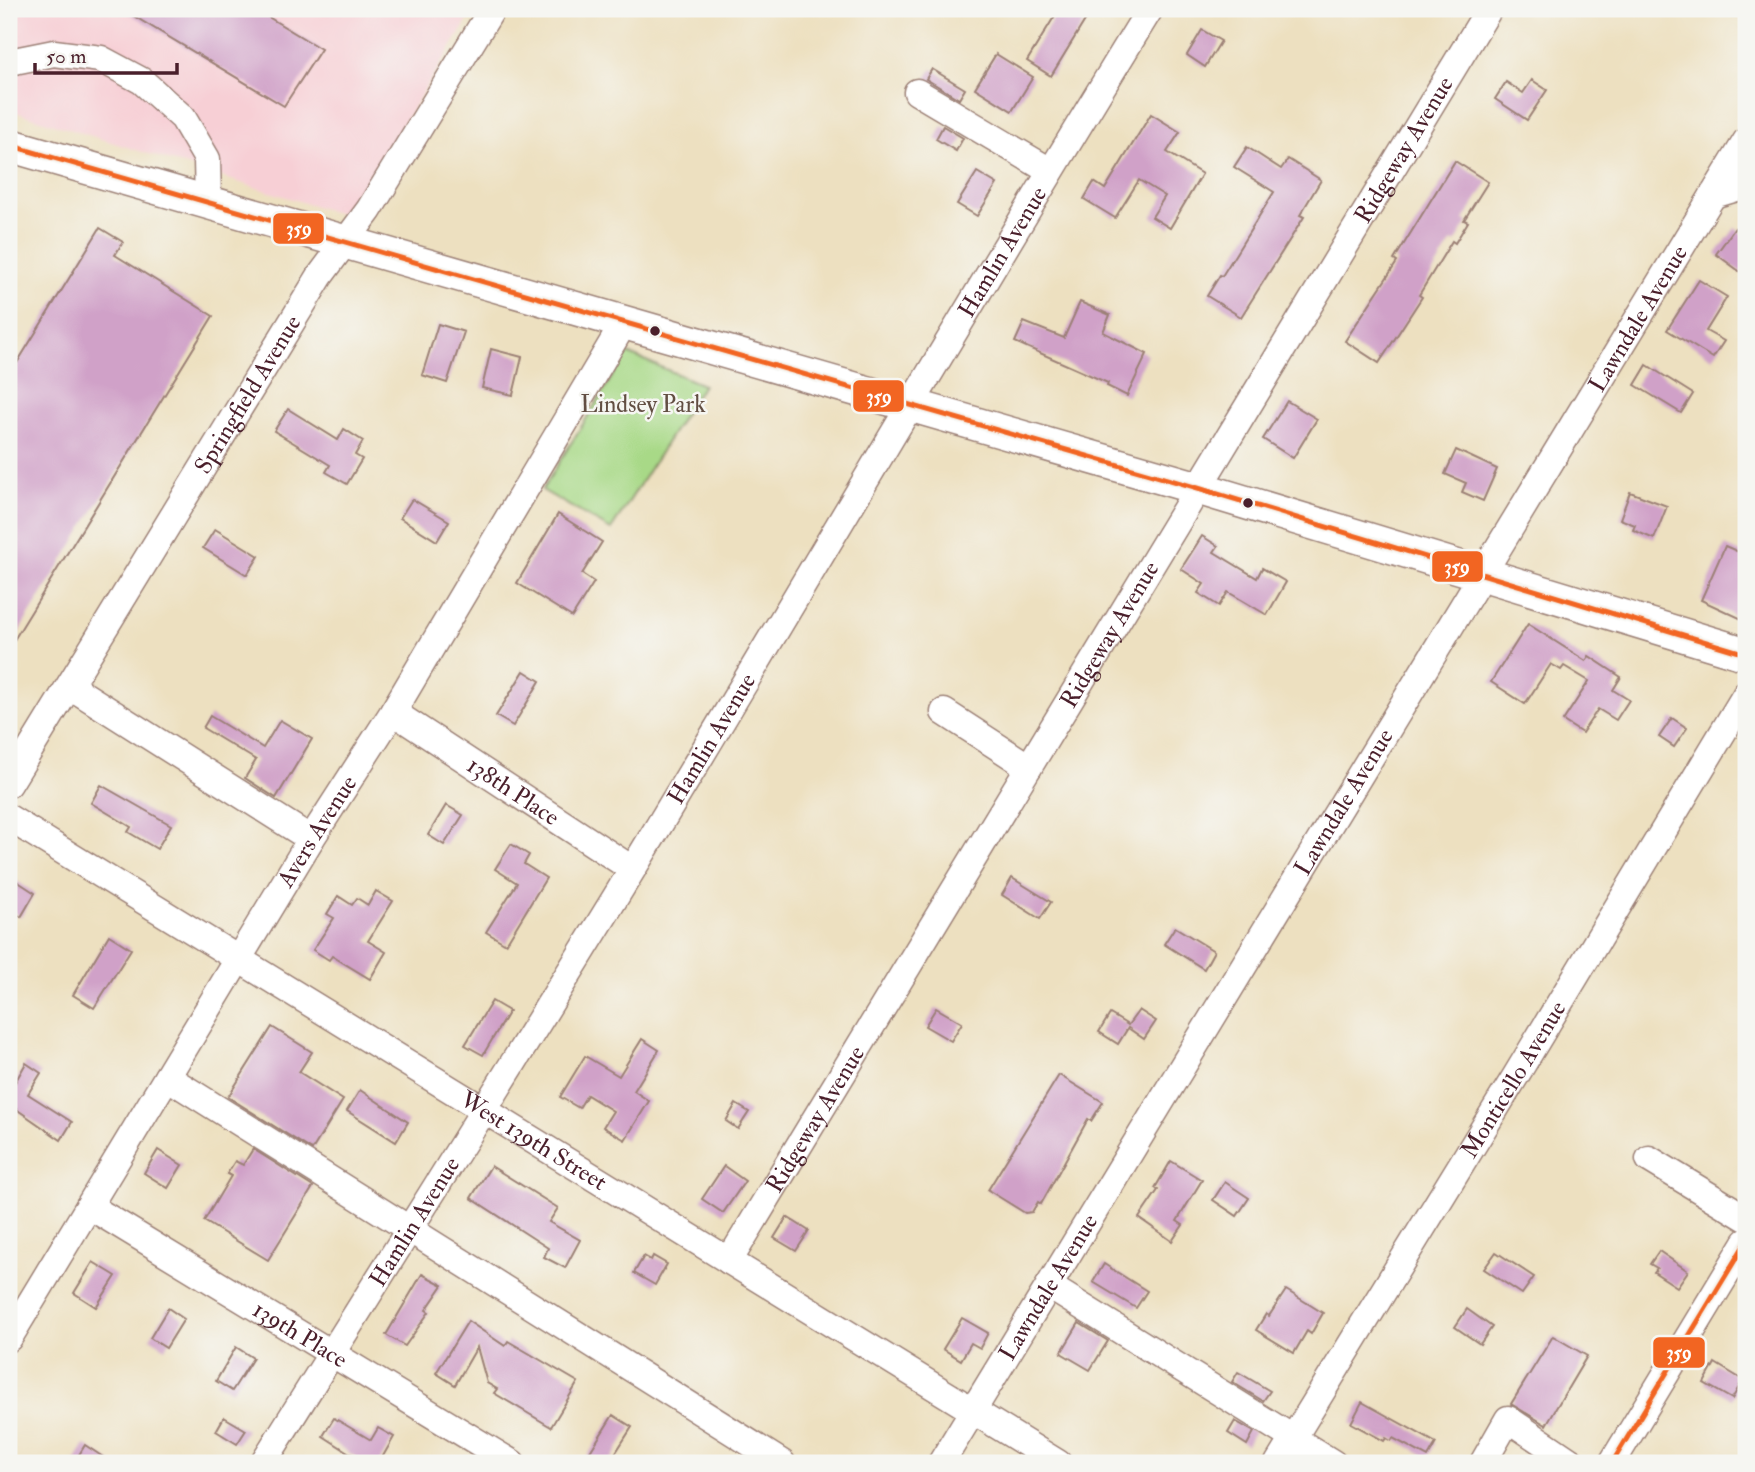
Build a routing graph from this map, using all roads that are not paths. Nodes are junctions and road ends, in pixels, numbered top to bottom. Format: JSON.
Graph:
{"nodes":[{"id":1,"x":492,"y":9,"type":"edge"},
{"id":2,"x":1150,"y":9,"type":"edge"},
{"id":3,"x":1489,"y":9,"type":"edge"},
{"id":4,"x":9,"y":62,"type":"edge"},
{"id":5,"x":917,"y":92,"type":"dead end"},
{"id":6,"x":1746,"y":141,"type":"edge"},
{"id":7,"x":9,"y":145,"type":"edge"},
{"id":8,"x":1050,"y":171,"type":"junction"},
{"id":9,"x":1746,"y":188,"type":"edge"},
{"id":10,"x":1713,"y":195,"type":"junction"},
{"id":11,"x":208,"y":203,"type":"junction"},
{"id":12,"x":345,"y":243,"type":"junction"},
{"id":13,"x":624,"y":323,"type":"junction"},
{"id":14,"x":912,"y":405,"type":"junction"},
{"id":15,"x":1198,"y":488,"type":"junction"},
{"id":16,"x":1482,"y":575,"type":"junction"},
{"id":17,"x":1746,"y":654,"type":"edge"},
{"id":18,"x":70,"y":686,"type":"junction"},
{"id":19,"x":1746,"y":694,"type":"edge"},
{"id":20,"x":393,"y":712,"type":"junction"},
{"id":21,"x":944,"y":712,"type":"dead end"},
{"id":22,"x":1030,"y":767,"type":"junction"},
{"id":23,"x":9,"y":784,"type":"edge"},
{"id":24,"x":9,"y":818,"type":"edge"},
{"id":25,"x":311,"y":839,"type":"junction"},
{"id":26,"x":632,"y":869,"type":"junction"},
{"id":27,"x":238,"y":959,"type":"junction"},
{"id":28,"x":167,"y":1076,"type":"junction"},
{"id":29,"x":485,"y":1110,"type":"junction"},
{"id":30,"x":1649,"y":1158,"type":"dead end"},
{"id":31,"x":89,"y":1206,"type":"junction"},
{"id":32,"x":1746,"y":1218,"type":"edge"},
{"id":33,"x":410,"y":1229,"type":"junction"},
{"id":34,"x":1746,"y":1242,"type":"edge"},
{"id":35,"x":729,"y":1261,"type":"junction"},
{"id":36,"x":1049,"y":1286,"type":"junction"},
{"id":37,"x":9,"y":1338,"type":"edge"},
{"id":38,"x":332,"y":1352,"type":"junction"},
{"id":39,"x":973,"y":1411,"type":"junction"},
{"id":40,"x":1293,"y":1438,"type":"junction"},
{"id":41,"x":263,"y":1463,"type":"edge"},
{"id":42,"x":512,"y":1463,"type":"edge"},
{"id":43,"x":782,"y":1463,"type":"edge"},
{"id":44,"x":941,"y":1463,"type":"edge"},
{"id":45,"x":1058,"y":1463,"type":"edge"},
{"id":46,"x":1278,"y":1463,"type":"edge"},
{"id":47,"x":1333,"y":1463,"type":"edge"},
{"id":48,"x":1489,"y":1463,"type":"edge"},
{"id":49,"x":1573,"y":1463,"type":"edge"},
{"id":50,"x":1612,"y":1463,"type":"edge"}],
"edges":[{"from":1,"to":12,"type":"street","name":"Springfield Avenue"},
{"from":2,"to":8,"type":"street","name":"Hamlin Avenue"},
{"from":3,"to":15,"type":"street","name":"Ridgeway Avenue"},
{"from":4,"to":11,"type":"street"},
{"from":5,"to":8,"type":"street"},
{"from":6,"to":10,"type":"street","name":"Lawndale Avenue"},
{"from":7,"to":11,"type":"main road"},
{"from":8,"to":14,"type":"street","name":"Hamlin Avenue"},
{"from":9,"to":10,"type":"street"},
{"from":10,"to":16,"type":"street","name":"Lawndale Avenue"},
{"from":11,"to":12,"type":"main road"},
{"from":12,"to":13,"type":"main road"},
{"from":12,"to":18,"type":"street","name":"Springfield Avenue"},
{"from":13,"to":14,"type":"main road"},
{"from":13,"to":20,"type":"street","name":"Avers Avenue"},
{"from":14,"to":15,"type":"main road"},
{"from":14,"to":26,"type":"street","name":"Hamlin Avenue"},
{"from":15,"to":16,"type":"main road"},
{"from":15,"to":22,"type":"street","name":"Ridgeway Avenue"},
{"from":16,"to":17,"type":"main road"},
{"from":16,"to":36,"type":"street","name":"Lawndale Avenue"},
{"from":18,"to":23,"type":"street","name":"Springfield Avenue"},
{"from":18,"to":25,"type":"street"},
{"from":19,"to":40,"type":"street","name":"Monticello Avenue"},
{"from":20,"to":25,"type":"street","name":"Avers Avenue"},
{"from":20,"to":26,"type":"street","name":"138th Place"},
{"from":21,"to":22,"type":"street"},
{"from":22,"to":35,"type":"street","name":"Ridgeway Avenue"},
{"from":24,"to":27,"type":"street","name":"West 139th Street"},
{"from":25,"to":27,"type":"street","name":"Avers Avenue"},
{"from":26,"to":29,"type":"street","name":"Hamlin Avenue"},
{"from":27,"to":28,"type":"street","name":"Avers Avenue"},
{"from":27,"to":29,"type":"street","name":"West 139th Street"},
{"from":28,"to":31,"type":"street","name":"Avers Avenue"},
{"from":28,"to":33,"type":"street"},
{"from":29,"to":33,"type":"street","name":"Hamlin Avenue"},
{"from":29,"to":35,"type":"street","name":"West 139th Street"},
{"from":30,"to":32,"type":"street"},
{"from":31,"to":37,"type":"street","name":"Avers Avenue"},
{"from":31,"to":38,"type":"street","name":"139th Place"},
{"from":33,"to":38,"type":"street","name":"Hamlin Avenue"},
{"from":33,"to":43,"type":"street"},
{"from":34,"to":50,"type":"street"},
{"from":35,"to":39,"type":"street","name":"West 139th Street"},
{"from":36,"to":39,"type":"street","name":"Lawndale Avenue"},
{"from":36,"to":40,"type":"street"},
{"from":38,"to":41,"type":"street","name":"Hamlin Avenue"},
{"from":38,"to":42,"type":"street","name":"139th Place"},
{"from":39,"to":44,"type":"street","name":"Lawndale Avenue"},
{"from":39,"to":45,"type":"street","name":"West 139th Street"},
{"from":40,"to":46,"type":"street","name":"Monticello Avenue"},
{"from":40,"to":47,"type":"street"},
{"from":48,"to":49,"type":"street"}]}
